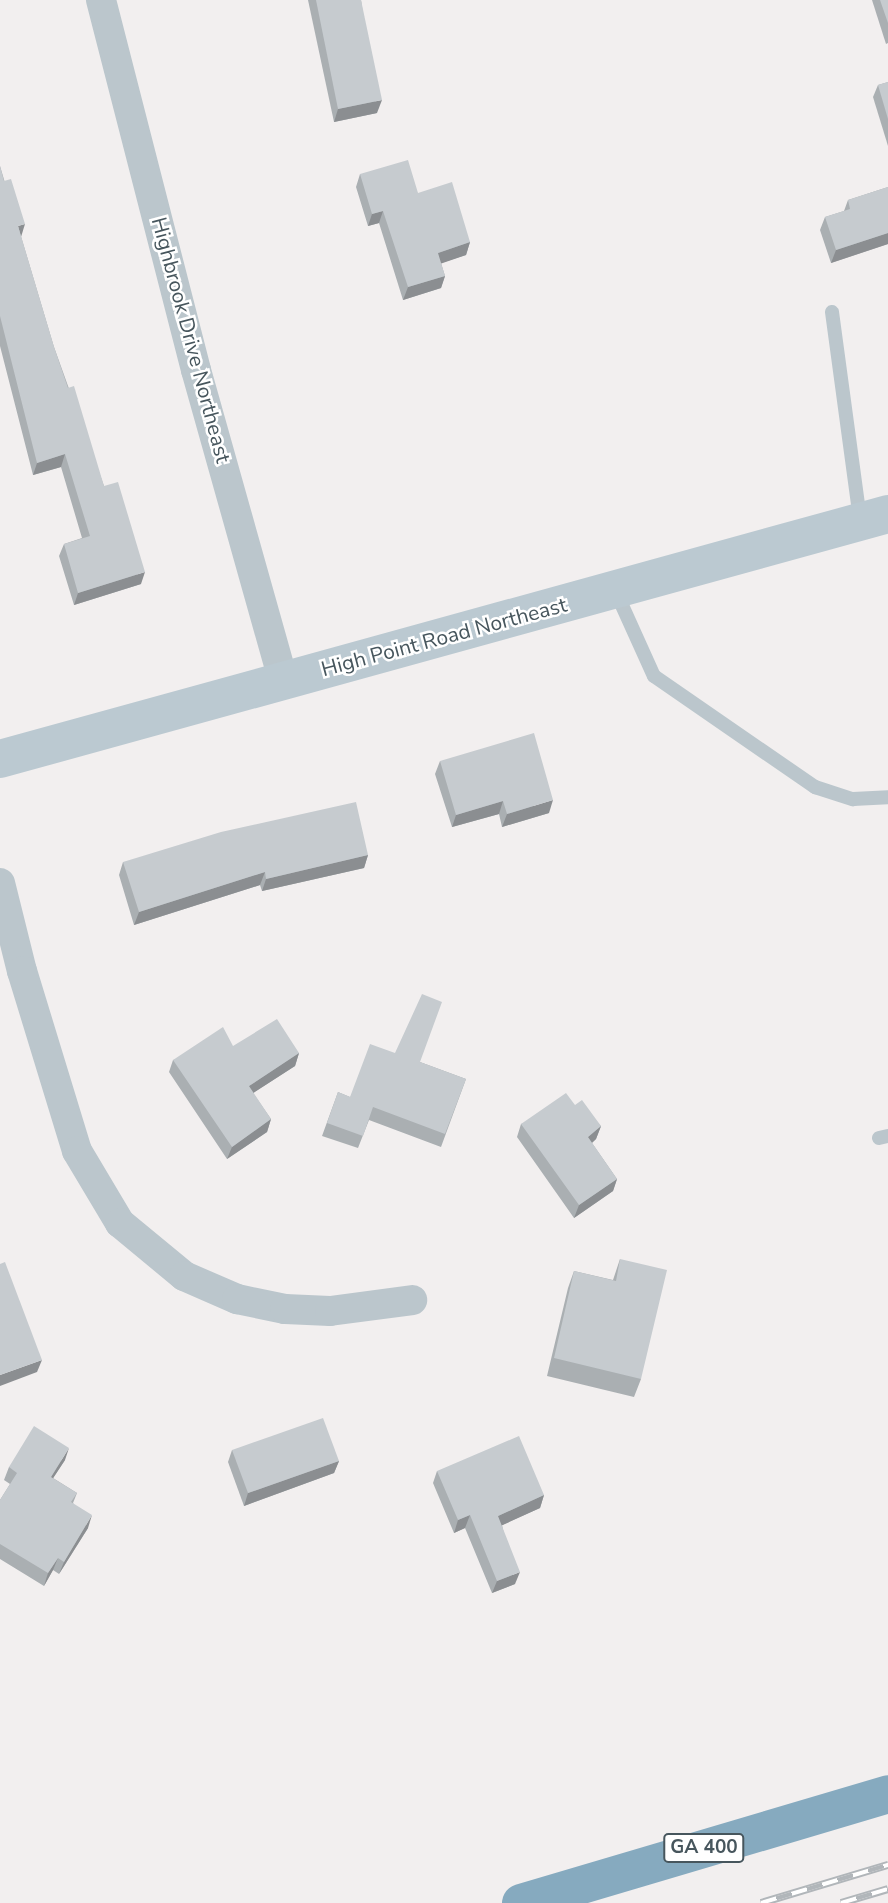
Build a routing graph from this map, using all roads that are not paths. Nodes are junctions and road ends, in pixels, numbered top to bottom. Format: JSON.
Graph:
{"nodes":[{"id":1,"x":101,"y":0,"type":"edge"},
{"id":2,"x":832,"y":312,"type":"dead end"},
{"id":3,"x":874,"y":517,"type":"edge"},
{"id":4,"x":617,"y":592,"type":"junction"},
{"id":5,"x":283,"y":679,"type":"junction"},
{"id":6,"x":0,"y":759,"type":"edge"},
{"id":7,"x":888,"y":797,"type":"edge"},
{"id":8,"x":0,"y":883,"type":"edge"},
{"id":9,"x":411,"y":1300,"type":"dead end"},
{"id":10,"x":888,"y":1794,"type":"edge"},
{"id":11,"x":521,"y":1903,"type":"edge"}],
"edges":[{"from":1,"to":5,"type":"street","name":"Highbrook Drive Northeast"},
{"from":2,"to":3,"type":"lane"},
{"from":3,"to":4,"type":"street","name":"High Point Road Northeast"},
{"from":4,"to":5,"type":"street","name":"High Point Road Northeast"},
{"from":4,"to":7,"type":"lane"},
{"from":5,"to":6,"type":"street","name":"High Point Road Northeast"},
{"from":8,"to":9,"type":"street"},
{"from":10,"to":11,"type":"highway","number":"GA 400"}]}
